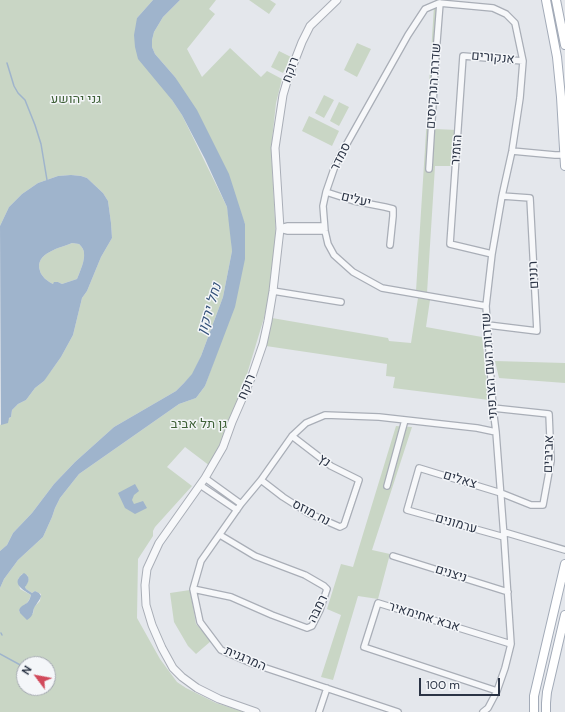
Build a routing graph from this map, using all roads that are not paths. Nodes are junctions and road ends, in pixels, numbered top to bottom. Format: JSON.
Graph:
{"nodes":[{"id":1,"x":337,"y":0,"type":"edge"},
{"id":2,"x":546,"y":0,"type":"edge"},
{"id":3,"x":556,"y":0,"type":"edge"},
{"id":4,"x":440,"y":2,"type":"edge"},
{"id":5,"x":565,"y":45,"type":"edge"},
{"id":6,"x":463,"y":56,"type":"joint"},
{"id":7,"x":523,"y":61,"type":"junction"},
{"id":8,"x":512,"y":151,"type":"junction"},
{"id":9,"x":565,"y":155,"type":"edge"},
{"id":10,"x":565,"y":166,"type":"edge"},
{"id":11,"x":429,"y":169,"type":"dead end"},
{"id":12,"x":326,"y":192,"type":"junction"},
{"id":13,"x":502,"y":196,"type":"junction"},
{"id":14,"x":325,"y":228,"type":"junction"},
{"id":15,"x":280,"y":229,"type":"junction"},
{"id":16,"x":390,"y":245,"type":"dead end"},
{"id":17,"x":492,"y":254,"type":"junction"},
{"id":18,"x":274,"y":291,"type":"junction"},
{"id":19,"x":342,"y":302,"type":"dead end"},
{"id":20,"x":486,"y":306,"type":"junction"},
{"id":21,"x":488,"y":325,"type":"junction"},
{"id":22,"x":493,"y":408,"type":"junction"},
{"id":23,"x":405,"y":420,"type":"junction"},
{"id":24,"x":496,"y":432,"type":"junction"},
{"id":25,"x":292,"y":436,"type":"junction"},
{"id":26,"x":205,"y":478,"type":"junction"},
{"id":27,"x":261,"y":480,"type":"junction"},
{"id":28,"x":359,"y":480,"type":"joint"},
{"id":29,"x":200,"y":485,"type":"junction"},
{"id":30,"x":387,"y":486,"type":"dead end"},
{"id":31,"x":501,"y":493,"type":"junction"},
{"id":32,"x":241,"y":504,"type":"junction"},
{"id":33,"x":237,"y":510,"type":"junction"},
{"id":34,"x":407,"y":510,"type":"joint"},
{"id":35,"x":220,"y":535,"type":"junction"},
{"id":36,"x":504,"y":535,"type":"junction"},
{"id":37,"x":565,"y":550,"type":"edge"},
{"id":38,"x":393,"y":556,"type":"dead end"},
{"id":39,"x":565,"y":564,"type":"edge"},
{"id":40,"x":193,"y":589,"type":"junction"},
{"id":41,"x":508,"y":592,"type":"junction"},
{"id":42,"x":565,"y":615,"type":"edge"},
{"id":43,"x":511,"y":644,"type":"junction"},
{"id":44,"x":327,"y":688,"type":"junction"},
{"id":45,"x":497,"y":691,"type":"junction"},
{"id":46,"x":490,"y":710,"type":"edge"},
{"id":47,"x":256,"y":712,"type":"edge"},
{"id":48,"x":319,"y":712,"type":"edge"},
{"id":49,"x":398,"y":712,"type":"edge"},
{"id":50,"x":483,"y":712,"type":"edge"},
{"id":51,"x":534,"y":712,"type":"edge"},
{"id":52,"x":546,"y":712,"type":"edge"}],
"edges":[{"from":1,"to":15,"type":"street","name":"רוקח"},
{"from":2,"to":9,"type":"main road"},
{"from":3,"to":5,"type":"main road"},
{"from":4,"to":7,"type":"street","name":"שדרות העם הצרפתי"},
{"from":4,"to":11,"type":"street","name":"שדרת הנרקיסים"},
{"from":4,"to":12,"type":"street","name":"סמדר"},
{"from":6,"to":7,"type":"street","name":"אנקורים"},
{"from":6,"to":17,"type":"street","name":"הזמיר"},
{"from":7,"to":8,"type":"street","name":"שדרות העם הצרפתי"},
{"from":8,"to":9,"type":"street"},
{"from":8,"to":13,"type":"street","name":"שדרות העם הצרפתי"},
{"from":9,"to":10,"type":"main road"},
{"from":12,"to":14,"type":"street","name":"סמדר"},
{"from":12,"to":16,"type":"street","name":"יעלים"},
{"from":13,"to":17,"type":"street","name":"שדרות העם הצרפתי"},
{"from":13,"to":21,"type":"street","name":"רננים"},
{"from":14,"to":15,"type":"street"},
{"from":14,"to":20,"type":"street","name":"סמדר"},
{"from":15,"to":18,"type":"street","name":"רוקח"},
{"from":17,"to":20,"type":"street","name":"שדרות העם הצרפתי"},
{"from":18,"to":19,"type":"street"},
{"from":18,"to":26,"type":"street","name":"רוקח"},
{"from":20,"to":21,"type":"street","name":"שדרות העם הצרפתי"},
{"from":21,"to":22,"type":"street","name":"שדרות העם הצרפתי"},
{"from":22,"to":24,"type":"street","name":"שדרות העם הצרפתי"},
{"from":22,"to":31,"type":"street","name":"אביבים"},
{"from":23,"to":24,"type":"street","name":"המרגנית"},
{"from":23,"to":25,"type":"street","name":"המרגנית"},
{"from":23,"to":30,"type":"street"},
{"from":24,"to":31,"type":"street","name":"שדרות העם הצרפתי"},
{"from":25,"to":27,"type":"street","name":"המרגנית"},
{"from":25,"to":28,"type":"street","name":"נץ"},
{"from":26,"to":29,"type":"street","name":"רוקח"},
{"from":26,"to":32,"type":"street"},
{"from":27,"to":28,"type":"street","name":"נח מוזס"},
{"from":27,"to":32,"type":"street","name":"המרגנית"},
{"from":29,"to":33,"type":"street"},
{"from":29,"to":47,"type":"street","name":"רוקח"},
{"from":31,"to":34,"type":"street","name":"צאלים"},
{"from":31,"to":36,"type":"street","name":"שדרות העם הצרפתי"},
{"from":32,"to":33,"type":"street","name":"המרגנית"},
{"from":33,"to":35,"type":"street","name":"המרגנית"},
{"from":34,"to":36,"type":"street","name":"ערמונים"},
{"from":35,"to":40,"type":"street","name":"המרגנית"},
{"from":35,"to":40,"type":"street","name":"רמבה"},
{"from":36,"to":37,"type":"street","name":"ערמונים"},
{"from":36,"to":41,"type":"street","name":"שדרות העם הצרפתי"},
{"from":38,"to":41,"type":"street","name":"ניצנים"},
{"from":39,"to":51,"type":"main road"},
{"from":40,"to":44,"type":"street","name":"המרגנית"},
{"from":41,"to":43,"type":"street","name":"שדרות העם הצרפתי"},
{"from":42,"to":52,"type":"main road"},
{"from":43,"to":45,"type":"street","name":"שדרות העם הצרפתי"},
{"from":43,"to":45,"type":"street","name":"אבא אחימאיר"},
{"from":44,"to":48,"type":"street"},
{"from":44,"to":49,"type":"street","name":"המרגנית"},
{"from":45,"to":46,"type":"street","name":"שדרות העם הצרפתי"},
{"from":46,"to":50,"type":"street"}]}
